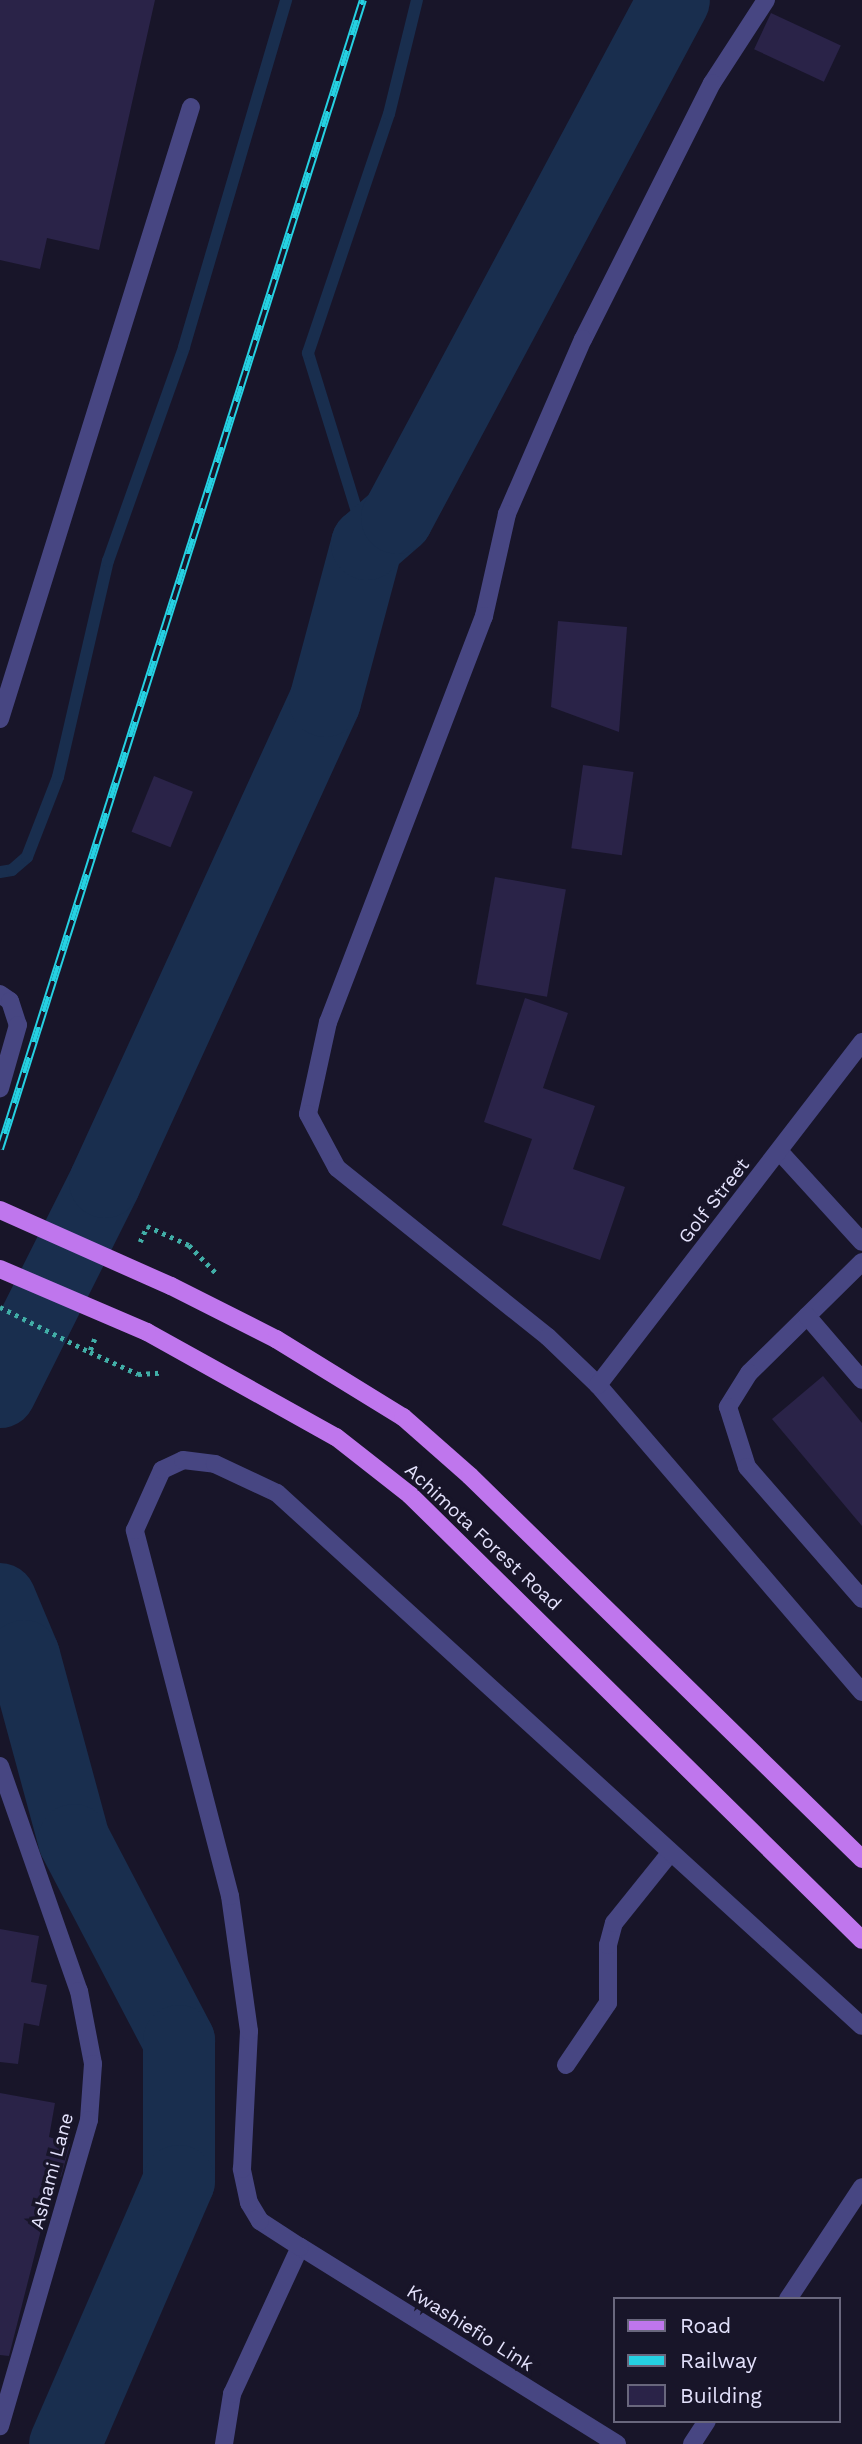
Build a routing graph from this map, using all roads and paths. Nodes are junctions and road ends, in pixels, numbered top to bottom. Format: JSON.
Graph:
{"nodes":[{"id":1,"x":766,"y":0,"type":"edge"},
{"id":2,"x":191,"y":107,"type":"dead end"},
{"id":3,"x":0,"y":719,"type":"edge"},
{"id":4,"x":0,"y":994,"type":"edge"},
{"id":5,"x":862,"y":1042,"type":"edge"},
{"id":6,"x":0,"y":1088,"type":"edge"},
{"id":7,"x":779,"y":1151,"type":"junction"},
{"id":8,"x":0,"y":1210,"type":"edge"},
{"id":9,"x":862,"y":1242,"type":"edge"},
{"id":10,"x":862,"y":1262,"type":"edge"},
{"id":11,"x":0,"y":1269,"type":"edge"},
{"id":12,"x":0,"y":1307,"type":"edge"},
{"id":13,"x":807,"y":1316,"type":"junction"},
{"id":14,"x":90,"y":1352,"type":"dead end"},
{"id":15,"x":862,"y":1380,"type":"edge"},
{"id":16,"x":598,"y":1385,"type":"junction"},
{"id":17,"x":862,"y":1599,"type":"edge"},
{"id":18,"x":862,"y":1692,"type":"edge"},
{"id":19,"x":0,"y":1766,"type":"edge"},
{"id":20,"x":670,"y":1853,"type":"junction"},
{"id":21,"x":862,"y":1859,"type":"edge"},
{"id":22,"x":862,"y":1940,"type":"edge"},
{"id":23,"x":862,"y":2026,"type":"edge"},
{"id":24,"x":566,"y":2065,"type":"dead end"},
{"id":25,"x":862,"y":2187,"type":"edge"},
{"id":26,"x":300,"y":2248,"type":"junction"},
{"id":27,"x":789,"y":2297,"type":"edge"},
{"id":28,"x":706,"y":2423,"type":"edge"},
{"id":29,"x":0,"y":2426,"type":"edge"},
{"id":30,"x":224,"y":2444,"type":"edge"},
{"id":31,"x":617,"y":2444,"type":"edge"},
{"id":32,"x":692,"y":2444,"type":"edge"}],
"edges":[{"from":1,"to":16,"type":"street"},
{"from":2,"to":3,"type":"street"},
{"from":4,"to":6,"type":"street"},
{"from":5,"to":7,"type":"street","name":"Golf Street"},
{"from":7,"to":9,"type":"street"},
{"from":7,"to":16,"type":"street","name":"Golf Street"},
{"from":8,"to":21,"type":"main road","name":"Achimota Forest Road","bridge":true},
{"from":10,"to":13,"type":"street"},
{"from":11,"to":22,"type":"main road","name":"Achimota Forest Road","bridge":true},
{"from":12,"to":14,"type":"path"},
{"from":13,"to":15,"type":"street"},
{"from":13,"to":17,"type":"street"},
{"from":16,"to":18,"type":"street"},
{"from":19,"to":29,"type":"street","name":"Ashami Lane"},
{"from":20,"to":23,"type":"street","name":"Kwashiefio Link"},
{"from":20,"to":24,"type":"street"},
{"from":20,"to":26,"type":"street","name":"Kwashiefio Link"},
{"from":25,"to":27,"type":"street"},
{"from":26,"to":30,"type":"street"},
{"from":26,"to":31,"type":"street","name":"Kwashiefio Link"},
{"from":28,"to":32,"type":"street"}]}
